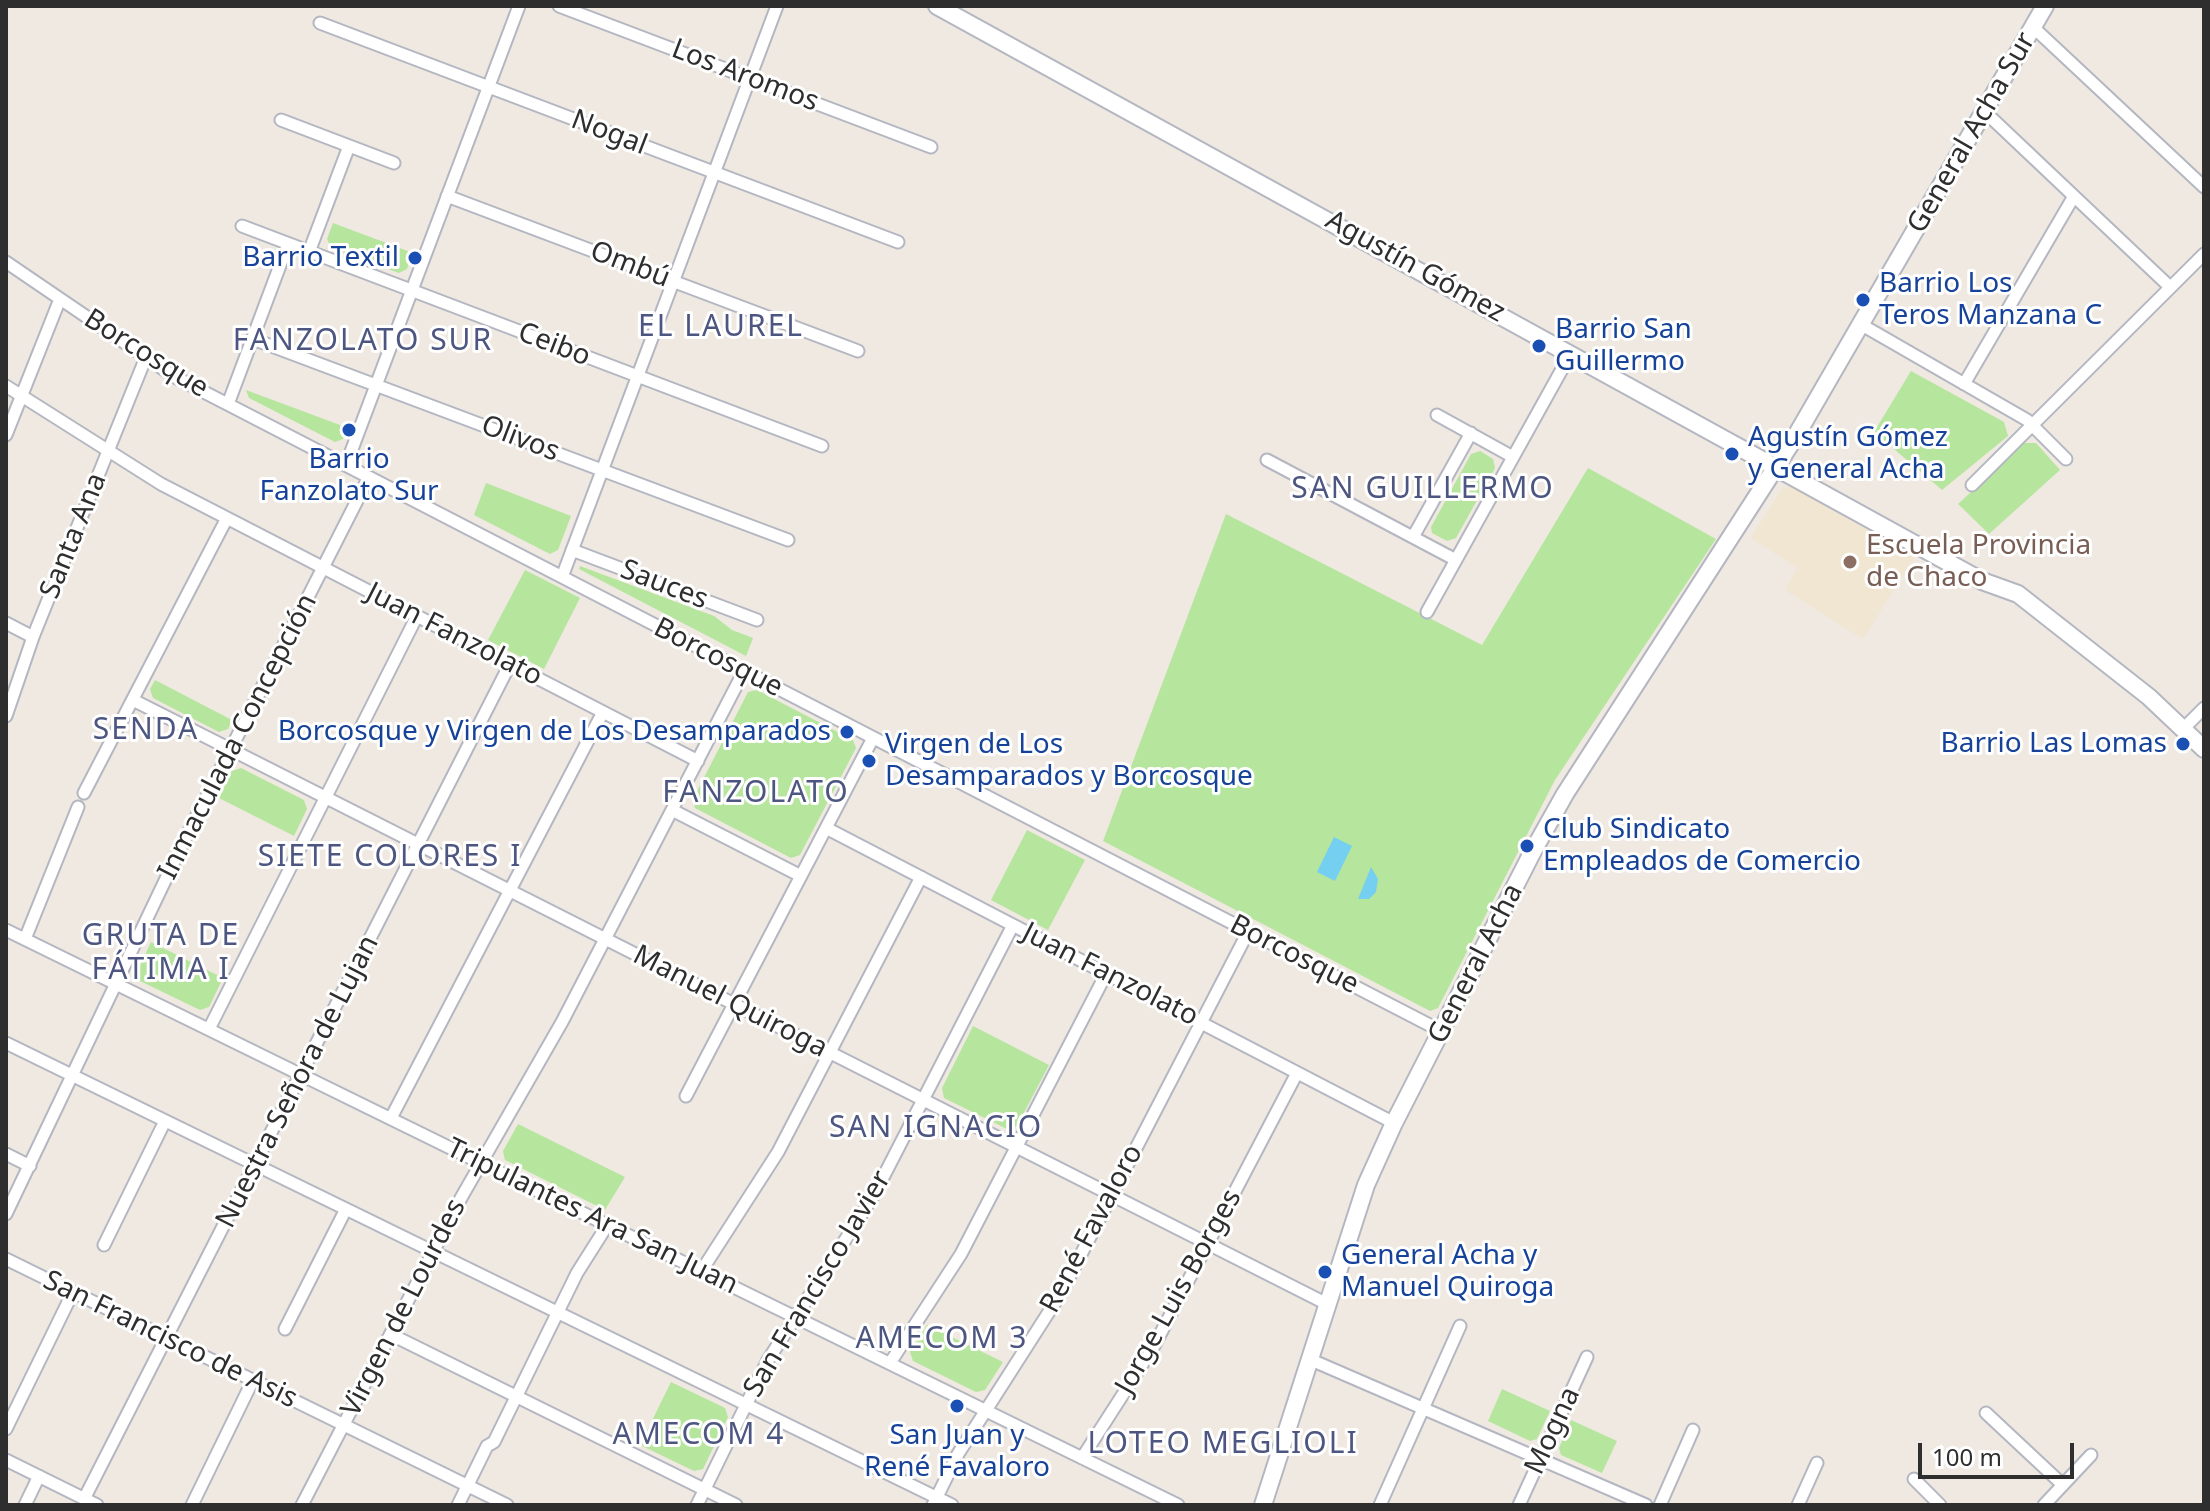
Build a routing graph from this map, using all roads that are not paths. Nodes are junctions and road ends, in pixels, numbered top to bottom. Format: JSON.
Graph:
{"nodes":[{"id":1,"x":519,"y":6,"type":"edge"},
{"id":2,"x":559,"y":6,"type":"edge"},
{"id":3,"x":777,"y":6,"type":"edge"},
{"id":4,"x":937,"y":6,"type":"edge"},
{"id":5,"x":2045,"y":6,"type":"edge"},
{"id":6,"x":320,"y":23,"type":"dead end"},
{"id":7,"x":2033,"y":27,"type":"junction"},
{"id":8,"x":750,"y":78,"type":"junction"},
{"id":9,"x":488,"y":87,"type":"junction"},
{"id":10,"x":1984,"y":111,"type":"junction"},
{"id":11,"x":281,"y":120,"type":"dead end"},
{"id":12,"x":349,"y":146,"type":"junction"},
{"id":13,"x":931,"y":147,"type":"dead end"},
{"id":14,"x":394,"y":163,"type":"dead end"},
{"id":15,"x":714,"y":172,"type":"junction"},
{"id":16,"x":2204,"y":187,"type":"edge"},
{"id":17,"x":447,"y":196,"type":"junction"},
{"id":18,"x":2074,"y":196,"type":"junction"},
{"id":19,"x":242,"y":226,"type":"dead end"},
{"id":20,"x":898,"y":242,"type":"dead end"},
{"id":21,"x":288,"y":244,"type":"junction"},
{"id":22,"x":309,"y":252,"type":"junction"},
{"id":23,"x":2204,"y":254,"type":"edge"},
{"id":24,"x":6,"y":262,"type":"edge"},
{"id":25,"x":673,"y":281,"type":"junction"},
{"id":26,"x":2170,"y":287,"type":"junction"},
{"id":27,"x":412,"y":291,"type":"junction"},
{"id":28,"x":60,"y":299,"type":"junction"},
{"id":29,"x":1862,"y":325,"type":"junction"},
{"id":30,"x":253,"y":339,"type":"junction"},
{"id":31,"x":858,"y":351,"type":"dead end"},
{"id":32,"x":1571,"y":353,"type":"junction"},
{"id":33,"x":146,"y":357,"type":"junction"},
{"id":34,"x":638,"y":376,"type":"junction"},
{"id":35,"x":1964,"y":384,"type":"junction"},
{"id":36,"x":376,"y":385,"type":"junction"},
{"id":37,"x":6,"y":386,"type":"edge"},
{"id":38,"x":22,"y":396,"type":"junction"},
{"id":39,"x":228,"y":404,"type":"junction"},
{"id":40,"x":1437,"y":415,"type":"dead end"},
{"id":41,"x":2033,"y":426,"type":"junction"},
{"id":42,"x":1471,"y":433,"type":"junction"},
{"id":43,"x":6,"y":435,"type":"edge"},
{"id":44,"x":822,"y":446,"type":"dead end"},
{"id":45,"x":108,"y":451,"type":"junction"},
{"id":46,"x":1513,"y":457,"type":"junction"},
{"id":47,"x":2066,"y":459,"type":"dead end"},
{"id":48,"x":1267,"y":460,"type":"dead end"},
{"id":49,"x":346,"y":465,"type":"junction"},
{"id":50,"x":1777,"y":466,"type":"junction"},
{"id":51,"x":602,"y":470,"type":"junction"},
{"id":52,"x":369,"y":477,"type":"junction"},
{"id":53,"x":1972,"y":485,"type":"dead end"},
{"id":54,"x":227,"y":518,"type":"junction"},
{"id":55,"x":1413,"y":537,"type":"junction"},
{"id":56,"x":788,"y":540,"type":"dead end"},
{"id":57,"x":572,"y":550,"type":"junction"},
{"id":58,"x":1456,"y":560,"type":"junction"},
{"id":59,"x":323,"y":568,"type":"junction"},
{"id":60,"x":562,"y":577,"type":"junction"},
{"id":61,"x":1427,"y":612,"type":"dead end"},
{"id":62,"x":417,"y":616,"type":"junction"},
{"id":63,"x":757,"y":620,"type":"dead end"},
{"id":64,"x":6,"y":623,"type":"edge"},
{"id":65,"x":33,"y":637,"type":"junction"},
{"id":66,"x":510,"y":664,"type":"junction"},
{"id":67,"x":744,"y":671,"type":"junction"},
{"id":68,"x":133,"y":700,"type":"junction"},
{"id":69,"x":2204,"y":708,"type":"edge"},
{"id":70,"x":603,"y":712,"type":"junction"},
{"id":71,"x":6,"y":716,"type":"edge"},
{"id":72,"x":2183,"y":729,"type":"junction"},
{"id":73,"x":873,"y":738,"type":"junction"},
{"id":74,"x":2204,"y":749,"type":"edge"},
{"id":75,"x":230,"y":750,"type":"junction"},
{"id":76,"x":698,"y":761,"type":"junction"},
{"id":77,"x":84,"y":793,"type":"dead end"},
{"id":78,"x":325,"y":798,"type":"junction"},
{"id":79,"x":78,"y":807,"type":"dead end"},
{"id":80,"x":672,"y":810,"type":"junction"},
{"id":81,"x":826,"y":828,"type":"junction"},
{"id":82,"x":419,"y":845,"type":"junction"},
{"id":83,"x":801,"y":876,"type":"junction"},
{"id":84,"x":921,"y":877,"type":"junction"},
{"id":85,"x":511,"y":892,"type":"junction"},
{"id":86,"x":1013,"y":925,"type":"junction"},
{"id":87,"x":6,"y":930,"type":"edge"},
{"id":88,"x":1248,"y":932,"type":"junction"},
{"id":89,"x":25,"y":939,"type":"junction"},
{"id":90,"x":605,"y":939,"type":"junction"},
{"id":91,"x":1106,"y":974,"type":"junction"},
{"id":92,"x":118,"y":984,"type":"junction"},
{"id":93,"x":734,"y":1004,"type":"junction"},
{"id":94,"x":1201,"y":1023,"type":"junction"},
{"id":95,"x":209,"y":1029,"type":"junction"},
{"id":96,"x":1443,"y":1032,"type":"junction"},
{"id":97,"x":6,"y":1043,"type":"edge"},
{"id":98,"x":830,"y":1053,"type":"junction"},
{"id":99,"x":1297,"y":1073,"type":"junction"},
{"id":100,"x":301,"y":1074,"type":"junction"},
{"id":101,"x":74,"y":1076,"type":"junction"},
{"id":102,"x":686,"y":1096,"type":"dead end"},
{"id":103,"x":923,"y":1100,"type":"junction"},
{"id":104,"x":391,"y":1118,"type":"junction"},
{"id":105,"x":165,"y":1121,"type":"junction"},
{"id":106,"x":1394,"y":1123,"type":"junction"},
{"id":107,"x":1016,"y":1147,"type":"junction"},
{"id":108,"x":6,"y":1154,"type":"edge"},
{"id":109,"x":482,"y":1162,"type":"junction"},
{"id":110,"x":255,"y":1165,"type":"junction"},
{"id":111,"x":30,"y":1166,"type":"junction"},
{"id":112,"x":1111,"y":1196,"type":"junction"},
{"id":113,"x":346,"y":1209,"type":"junction"},
{"id":114,"x":6,"y":1214,"type":"edge"},
{"id":115,"x":608,"y":1224,"type":"junction"},
{"id":116,"x":1207,"y":1244,"type":"junction"},
{"id":117,"x":104,"y":1245,"type":"dead end"},
{"id":118,"x":434,"y":1252,"type":"junction"},
{"id":119,"x":6,"y":1259,"type":"edge"},
{"id":120,"x":702,"y":1270,"type":"junction"},
{"id":121,"x":73,"y":1292,"type":"junction"},
{"id":122,"x":1327,"y":1304,"type":"junction"},
{"id":123,"x":558,"y":1313,"type":"junction"},
{"id":124,"x":796,"y":1317,"type":"junction"},
{"id":125,"x":1460,"y":1326,"type":"dead end"},
{"id":126,"x":285,"y":1329,"type":"dead end"},
{"id":127,"x":392,"y":1335,"type":"junction"},
{"id":128,"x":166,"y":1337,"type":"junction"},
{"id":129,"x":1587,"y":1357,"type":"dead end"},
{"id":130,"x":1309,"y":1359,"type":"junction"},
{"id":131,"x":890,"y":1363,"type":"junction"},
{"id":132,"x":253,"y":1380,"type":"junction"},
{"id":133,"x":516,"y":1397,"type":"junction"},
{"id":134,"x":746,"y":1405,"type":"junction"},
{"id":135,"x":1423,"y":1407,"type":"junction"},
{"id":136,"x":986,"y":1410,"type":"junction"},
{"id":137,"x":1986,"y":1413,"type":"dead end"},
{"id":138,"x":344,"y":1425,"type":"junction"},
{"id":139,"x":6,"y":1429,"type":"edge"},
{"id":140,"x":1693,"y":1430,"type":"dead end"},
{"id":141,"x":2091,"y":1455,"type":"dead end"},
{"id":142,"x":1082,"y":1458,"type":"junction"},
{"id":143,"x":1541,"y":1458,"type":"junction"},
{"id":144,"x":6,"y":1460,"type":"edge"},
{"id":145,"x":1817,"y":1463,"type":"dead end"},
{"id":146,"x":39,"y":1476,"type":"junction"},
{"id":147,"x":1914,"y":1479,"type":"dead end"},
{"id":148,"x":2063,"y":1485,"type":"junction"},
{"id":149,"x":468,"y":1486,"type":"junction"},
{"id":150,"x":705,"y":1490,"type":"junction"},
{"id":151,"x":84,"y":1499,"type":"junction"},
{"id":152,"x":935,"y":1501,"type":"edge"},
{"id":153,"x":25,"y":1505,"type":"edge"},
{"id":154,"x":97,"y":1505,"type":"edge"},
{"id":155,"x":192,"y":1505,"type":"edge"},
{"id":156,"x":302,"y":1505,"type":"edge"},
{"id":157,"x":458,"y":1505,"type":"edge"},
{"id":158,"x":507,"y":1505,"type":"edge"},
{"id":159,"x":697,"y":1505,"type":"edge"},
{"id":160,"x":736,"y":1505,"type":"edge"},
{"id":161,"x":952,"y":1505,"type":"edge"},
{"id":162,"x":1178,"y":1505,"type":"edge"},
{"id":163,"x":1263,"y":1505,"type":"edge"},
{"id":164,"x":1380,"y":1505,"type":"edge"},
{"id":165,"x":1519,"y":1505,"type":"edge"},
{"id":166,"x":1646,"y":1505,"type":"edge"},
{"id":167,"x":1660,"y":1505,"type":"edge"},
{"id":168,"x":1798,"y":1505,"type":"edge"},
{"id":169,"x":1940,"y":1505,"type":"edge"},
{"id":170,"x":2044,"y":1505,"type":"edge"}],
"edges":[{"from":1,"to":9,"type":"street"},
{"from":2,"to":8,"type":"street","name":"Los Aromos"},
{"from":3,"to":8,"type":"street"},
{"from":4,"to":32,"type":"main road","name":"Agustín Gómez"},
{"from":5,"to":7,"type":"main road","name":"General Acha Sur"},
{"from":6,"to":9,"type":"street","name":"Nogal"},
{"from":7,"to":10,"type":"main road","name":"General Acha Sur"},
{"from":7,"to":16,"type":"street"},
{"from":8,"to":13,"type":"street","name":"Los Aromos"},
{"from":8,"to":15,"type":"street"},
{"from":9,"to":15,"type":"street","name":"Nogal"},
{"from":9,"to":17,"type":"street"},
{"from":10,"to":18,"type":"street"},
{"from":10,"to":29,"type":"main road","name":"General Acha Sur"},
{"from":11,"to":12,"type":"street"},
{"from":12,"to":14,"type":"street"},
{"from":12,"to":22,"type":"street"},
{"from":15,"to":20,"type":"street","name":"Nogal"},
{"from":15,"to":25,"type":"street"},
{"from":17,"to":25,"type":"street","name":"Ombú"},
{"from":17,"to":27,"type":"street"},
{"from":18,"to":26,"type":"street"},
{"from":18,"to":35,"type":"street"},
{"from":19,"to":21,"type":"street","name":"Ceibo"},
{"from":21,"to":22,"type":"street","name":"Ceibo"},
{"from":21,"to":30,"type":"street"},
{"from":22,"to":27,"type":"street","name":"Ceibo"},
{"from":23,"to":26,"type":"street"},
{"from":24,"to":28,"type":"street","name":"Borcosque"},
{"from":25,"to":31,"type":"street","name":"Ombú"},
{"from":25,"to":34,"type":"street"},
{"from":26,"to":41,"type":"street"},
{"from":27,"to":34,"type":"street","name":"Ceibo"},
{"from":27,"to":36,"type":"street"},
{"from":28,"to":33,"type":"street","name":"Borcosque"},
{"from":28,"to":38,"type":"street"},
{"from":29,"to":35,"type":"street"},
{"from":29,"to":50,"type":"main road","name":"General Acha Sur"},
{"from":30,"to":36,"type":"street","name":"Olivos"},
{"from":30,"to":39,"type":"street"},
{"from":32,"to":46,"type":"street"},
{"from":32,"to":50,"type":"main road","name":"Agustín Gómez"},
{"from":33,"to":39,"type":"street","name":"Borcosque"},
{"from":33,"to":45,"type":"street","name":"Santa Ana"},
{"from":34,"to":44,"type":"street","name":"Ceibo"},
{"from":34,"to":51,"type":"street"},
{"from":35,"to":41,"type":"street"},
{"from":36,"to":49,"type":"street"},
{"from":36,"to":51,"type":"street","name":"Olivos"},
{"from":37,"to":38,"type":"street","name":"Juan Fanzolato"},
{"from":38,"to":43,"type":"street"},
{"from":38,"to":45,"type":"street","name":"Juan Fanzolato"},
{"from":39,"to":49,"type":"street","name":"Borcosque"},
{"from":40,"to":42,"type":"street"},
{"from":41,"to":47,"type":"street"},
{"from":41,"to":53,"type":"street"},
{"from":42,"to":46,"type":"street"},
{"from":42,"to":55,"type":"street"},
{"from":45,"to":54,"type":"street","name":"Juan Fanzolato"},
{"from":45,"to":65,"type":"street","name":"Santa Ana"},
{"from":46,"to":58,"type":"street"},
{"from":48,"to":55,"type":"street"},
{"from":49,"to":52,"type":"street","name":"Borcosque"},
{"from":50,"to":72,"type":"main road","name":"Agustín Gómez"},
{"from":50,"to":96,"type":"main road","name":"General Acha"},
{"from":51,"to":56,"type":"street","name":"Olivos"},
{"from":51,"to":57,"type":"street"},
{"from":52,"to":59,"type":"street","name":"Inmaculada Concepción"},
{"from":52,"to":60,"type":"street","name":"Borcosque"},
{"from":54,"to":59,"type":"street","name":"Juan Fanzolato"},
{"from":54,"to":68,"type":"street"},
{"from":55,"to":58,"type":"street"},
{"from":57,"to":60,"type":"street"},
{"from":57,"to":63,"type":"street","name":"Sauces"},
{"from":58,"to":61,"type":"street"},
{"from":59,"to":62,"type":"street","name":"Juan Fanzolato"},
{"from":59,"to":75,"type":"street","name":"Inmaculada Concepción"},
{"from":60,"to":67,"type":"street","name":"Borcosque"},
{"from":62,"to":66,"type":"street","name":"Juan Fanzolato"},
{"from":62,"to":78,"type":"street"},
{"from":64,"to":65,"type":"street"},
{"from":65,"to":71,"type":"street","name":"Santa Ana"},
{"from":66,"to":70,"type":"street","name":"Juan Fanzolato"},
{"from":66,"to":82,"type":"street","name":"Nuestra Señora de Lujan"},
{"from":67,"to":73,"type":"street","name":"Borcosque"},
{"from":67,"to":76,"type":"street","name":"Virgen de Lourdes"},
{"from":68,"to":75,"type":"street","name":"Manuel Quiroga"},
{"from":68,"to":77,"type":"street"},
{"from":69,"to":72,"type":"street"},
{"from":70,"to":76,"type":"street","name":"Juan Fanzolato"},
{"from":70,"to":85,"type":"street"},
{"from":72,"to":74,"type":"main road","name":"Agustín Gómez"},
{"from":73,"to":81,"type":"street"},
{"from":73,"to":88,"type":"street","name":"Borcosque"},
{"from":75,"to":78,"type":"street","name":"Manuel Quiroga"},
{"from":75,"to":92,"type":"street","name":"Inmaculada Concepción"},
{"from":76,"to":80,"type":"street","name":"Virgen de Lourdes"},
{"from":78,"to":82,"type":"street","name":"Manuel Quiroga"},
{"from":78,"to":95,"type":"street"},
{"from":79,"to":89,"type":"street"},
{"from":80,"to":83,"type":"street"},
{"from":80,"to":90,"type":"street","name":"Virgen de Lourdes"},
{"from":81,"to":83,"type":"street"},
{"from":81,"to":84,"type":"street","name":"Juan Fanzolato"},
{"from":82,"to":85,"type":"street","name":"Manuel Quiroga"},
{"from":82,"to":100,"type":"street","name":"Nuestra Señora de Lujan"},
{"from":83,"to":93,"type":"street"},
{"from":84,"to":86,"type":"street","name":"Juan Fanzolato"},
{"from":84,"to":98,"type":"street"},
{"from":85,"to":90,"type":"street","name":"Manuel Quiroga"},
{"from":85,"to":104,"type":"street"},
{"from":86,"to":91,"type":"street","name":"Juan Fanzolato"},
{"from":86,"to":103,"type":"street","name":"San Francisco Javier"},
{"from":87,"to":89,"type":"street","name":"Tripulantes Ara San Juan"},
{"from":88,"to":94,"type":"street","name":"René Favaloro"},
{"from":88,"to":96,"type":"street","name":"Borcosque"},
{"from":89,"to":92,"type":"street","name":"Tripulantes Ara San Juan"},
{"from":90,"to":93,"type":"street","name":"Manuel Quiroga"},
{"from":90,"to":109,"type":"street","name":"Virgen de Lourdes"},
{"from":91,"to":94,"type":"street","name":"Juan Fanzolato"},
{"from":91,"to":107,"type":"street"},
{"from":92,"to":95,"type":"street","name":"Tripulantes Ara San Juan"},
{"from":92,"to":101,"type":"street","name":"Inmaculada Concepción"},
{"from":93,"to":98,"type":"street","name":"Manuel Quiroga"},
{"from":93,"to":102,"type":"street"},
{"from":94,"to":99,"type":"street","name":"Juan Fanzolato"},
{"from":94,"to":112,"type":"street","name":"René Favaloro"},
{"from":95,"to":100,"type":"street","name":"Tripulantes Ara San Juan"},
{"from":96,"to":106,"type":"main road","name":"General Acha"},
{"from":97,"to":101,"type":"street"},
{"from":98,"to":103,"type":"street","name":"Manuel Quiroga"},
{"from":98,"to":120,"type":"street"},
{"from":99,"to":106,"type":"street","name":"Juan Fanzolato"},
{"from":99,"to":116,"type":"street","name":"Jorge Luis Borges"},
{"from":100,"to":104,"type":"street","name":"Tripulantes Ara San Juan"},
{"from":100,"to":110,"type":"street","name":"Nuestra Señora de Lujan"},
{"from":101,"to":105,"type":"street"},
{"from":101,"to":111,"type":"street","name":"Inmaculada Concepción"},
{"from":103,"to":107,"type":"street","name":"Manuel Quiroga"},
{"from":103,"to":124,"type":"street","name":"San Francisco Javier"},
{"from":104,"to":109,"type":"street","name":"Tripulantes Ara San Juan"},
{"from":105,"to":110,"type":"street"},
{"from":105,"to":117,"type":"street"},
{"from":106,"to":122,"type":"main road","name":"General Acha"},
{"from":107,"to":112,"type":"street","name":"Manuel Quiroga"},
{"from":107,"to":131,"type":"street"},
{"from":108,"to":111,"type":"street"},
{"from":109,"to":115,"type":"street","name":"Tripulantes Ara San Juan"},
{"from":109,"to":118,"type":"street","name":"Virgen de Lourdes"},
{"from":110,"to":113,"type":"street"},
{"from":110,"to":128,"type":"street","name":"Nuestra Señora de Lujan"},
{"from":111,"to":114,"type":"street","name":"Inmaculada Concepción"},
{"from":112,"to":116,"type":"street","name":"Manuel Quiroga"},
{"from":112,"to":136,"type":"street","name":"René Favaloro"},
{"from":113,"to":118,"type":"street"},
{"from":113,"to":126,"type":"street"},
{"from":115,"to":120,"type":"street","name":"Tripulantes Ara San Juan"},
{"from":115,"to":123,"type":"street"},
{"from":116,"to":122,"type":"street","name":"Manuel Quiroga"},
{"from":116,"to":142,"type":"street","name":"Jorge Luis Borges"},
{"from":118,"to":123,"type":"street"},
{"from":118,"to":127,"type":"street","name":"Virgen de Lourdes"},
{"from":119,"to":121,"type":"street","name":"San Francisco de Asis"},
{"from":120,"to":124,"type":"street","name":"Tripulantes Ara San Juan"},
{"from":121,"to":128,"type":"street","name":"San Francisco de Asis"},
{"from":121,"to":139,"type":"street"},
{"from":122,"to":130,"type":"main road","name":"General Acha"},
{"from":123,"to":133,"type":"street"},
{"from":123,"to":134,"type":"street"},
{"from":124,"to":131,"type":"street","name":"Tripulantes Ara San Juan"},
{"from":124,"to":134,"type":"street","name":"San Francisco Javier"},
{"from":125,"to":135,"type":"street"},
{"from":127,"to":133,"type":"street"},
{"from":127,"to":138,"type":"street","name":"Virgen de Lourdes"},
{"from":128,"to":132,"type":"street","name":"San Francisco de Asis"},
{"from":128,"to":151,"type":"street","name":"Nuestra Señora de Lujan"},
{"from":129,"to":143,"type":"street","name":"Mogna"},
{"from":130,"to":135,"type":"street"},
{"from":130,"to":163,"type":"main road","name":"General Acha"},
{"from":131,"to":136,"type":"street","name":"Tripulantes Ara San Juan"},
{"from":132,"to":138,"type":"street","name":"San Francisco de Asis"},
{"from":132,"to":155,"type":"street"},
{"from":133,"to":149,"type":"street"},
{"from":133,"to":150,"type":"street"},
{"from":134,"to":150,"type":"street","name":"San Francisco Javier"},
{"from":134,"to":152,"type":"street"},
{"from":135,"to":143,"type":"street"},
{"from":135,"to":164,"type":"street"},
{"from":136,"to":142,"type":"street","name":"Tripulantes Ara San Juan"},
{"from":136,"to":152,"type":"street","name":"René Favaloro"},
{"from":137,"to":148,"type":"street"},
{"from":138,"to":149,"type":"street","name":"San Francisco de Asis"},
{"from":138,"to":156,"type":"street","name":"Virgen de Lourdes"},
{"from":140,"to":167,"type":"street"},
{"from":141,"to":148,"type":"street"},
{"from":142,"to":162,"type":"street","name":"Tripulantes Ara San Juan"},
{"from":143,"to":165,"type":"street","name":"Mogna"},
{"from":143,"to":166,"type":"street"},
{"from":144,"to":146,"type":"street"},
{"from":145,"to":168,"type":"street"},
{"from":146,"to":151,"type":"street"},
{"from":146,"to":153,"type":"street"},
{"from":147,"to":169,"type":"street"},
{"from":148,"to":170,"type":"street"},
{"from":149,"to":157,"type":"street"},
{"from":149,"to":158,"type":"street","name":"San Francisco de Asis"},
{"from":150,"to":159,"type":"street","name":"San Francisco Javier"},
{"from":150,"to":160,"type":"street"},
{"from":151,"to":154,"type":"street"},
{"from":152,"to":161,"type":"street"}]}
